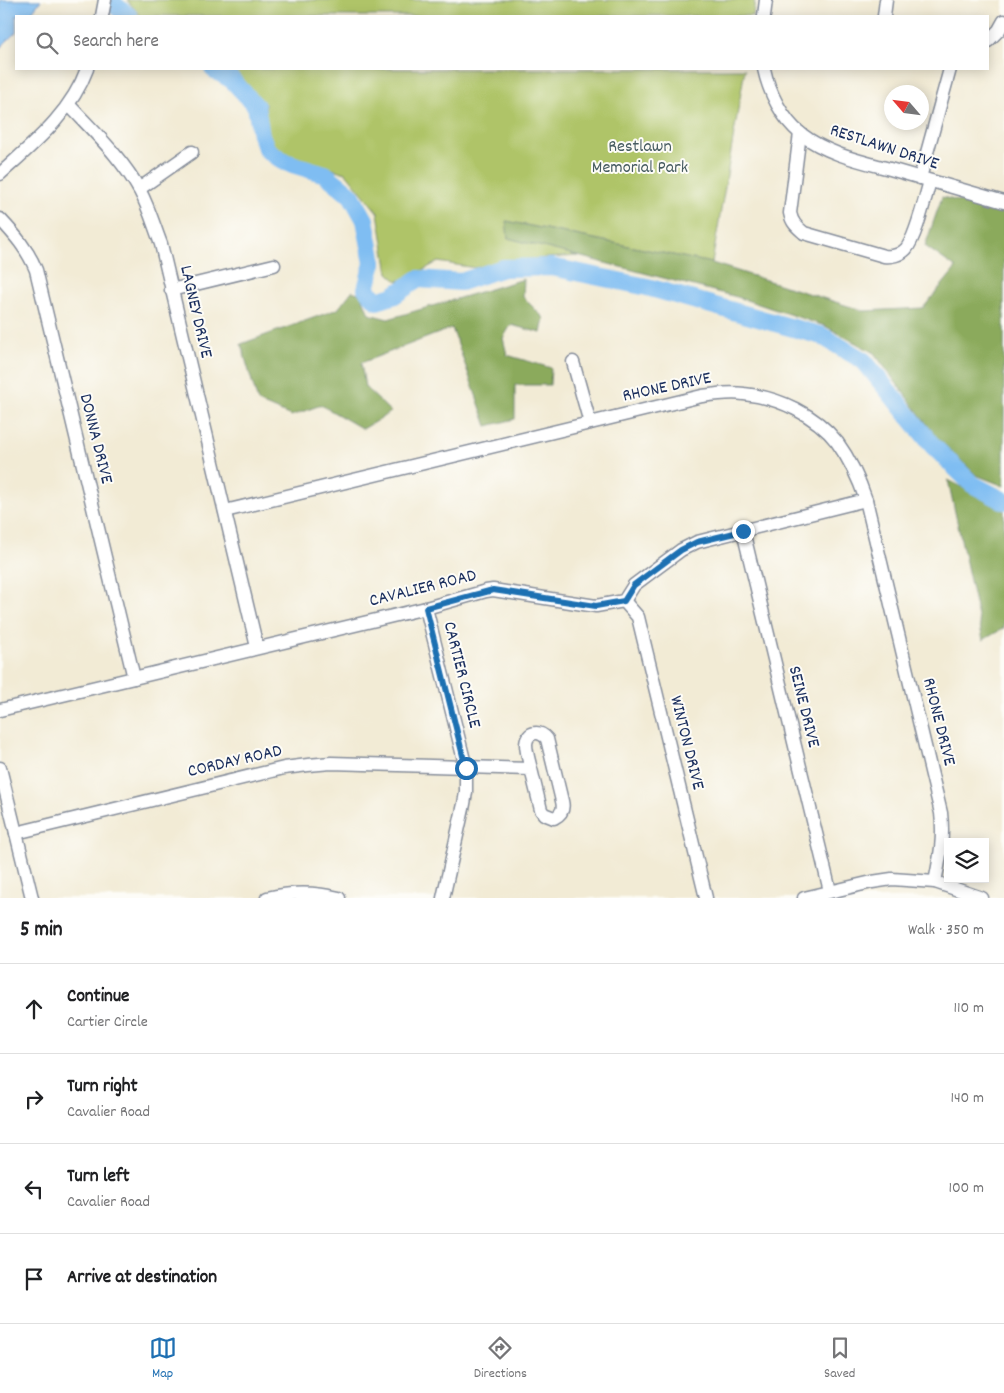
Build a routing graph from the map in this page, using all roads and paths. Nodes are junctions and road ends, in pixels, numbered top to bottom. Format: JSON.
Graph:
{"nodes":[{"id":1,"x":766,"y":0,"type":"edge"},
{"id":2,"x":886,"y":0,"type":"edge"},
{"id":3,"x":764,"y":15,"type":"edge"},
{"id":4,"x":884,"y":15,"type":"edge"},
{"id":5,"x":1004,"y":21,"type":"edge"},
{"id":6,"x":989,"y":40,"type":"edge"},
{"id":7,"x":87,"y":70,"type":"edge"},
{"id":8,"x":764,"y":70,"type":"edge"},
{"id":9,"x":950,"y":70,"type":"edge"},
{"id":10,"x":69,"y":105,"type":"junction"},
{"id":11,"x":800,"y":133,"type":"junction"},
{"id":12,"x":192,"y":152,"type":"dead end"},
{"id":13,"x":0,"y":174,"type":"edge"},
{"id":14,"x":925,"y":180,"type":"junction"},
{"id":15,"x":139,"y":189,"type":"junction"},
{"id":16,"x":1004,"y":202,"type":"edge"},
{"id":17,"x":0,"y":218,"type":"edge"},
{"id":18,"x":274,"y":265,"type":"dead end"},
{"id":19,"x":171,"y":290,"type":"junction"},
{"id":20,"x":573,"y":362,"type":"dead end"},
{"id":21,"x":590,"y":423,"type":"junction"},
{"id":22,"x":866,"y":500,"type":"junction"},
{"id":23,"x":225,"y":511,"type":"junction"},
{"id":24,"x":743,"y":531,"type":"junction"},
{"id":25,"x":624,"y":601,"type":"junction"},
{"id":26,"x":426,"y":608,"type":"junction"},
{"id":27,"x":258,"y":647,"type":"junction"},
{"id":28,"x":134,"y":678,"type":"junction"},
{"id":29,"x":0,"y":710,"type":"edge"},
{"id":30,"x":0,"y":768,"type":"edge"},
{"id":31,"x":466,"y":768,"type":"junction"},
{"id":32,"x":531,"y":769,"type":"junction"},
{"id":33,"x":16,"y":833,"type":"junction"},
{"id":34,"x":935,"y":882,"type":"junction"},
{"id":35,"x":830,"y":891,"type":"junction"},
{"id":36,"x":32,"y":898,"type":"edge"},
{"id":37,"x":267,"y":898,"type":"edge"},
{"id":38,"x":339,"y":898,"type":"edge"},
{"id":39,"x":443,"y":898,"type":"edge"},
{"id":40,"x":706,"y":898,"type":"edge"},
{"id":41,"x":804,"y":898,"type":"edge"},
{"id":42,"x":982,"y":898,"type":"edge"}],
"edges":[{"from":1,"to":3,"type":"street"},
{"from":2,"to":4,"type":"street"},
{"from":5,"to":6,"type":"street"},
{"from":7,"to":10,"type":"street"},
{"from":8,"to":11,"type":"street","name":"RESTLAWN DRIVE"},
{"from":9,"to":14,"type":"street"},
{"from":10,"to":13,"type":"street"},
{"from":10,"to":15,"type":"street","name":"LAGNEY DRIVE"},
{"from":11,"to":14,"type":"street","name":"RESTLAWN DRIVE"},
{"from":11,"to":14,"type":"street"},
{"from":12,"to":15,"type":"street"},
{"from":14,"to":16,"type":"street","name":"RESTLAWN DRIVE"},
{"from":15,"to":19,"type":"street","name":"LAGNEY DRIVE"},
{"from":17,"to":28,"type":"street","name":"DONNA DRIVE"},
{"from":18,"to":19,"type":"street"},
{"from":19,"to":23,"type":"street","name":"LAGNEY DRIVE"},
{"from":20,"to":21,"type":"street"},
{"from":21,"to":22,"type":"street","name":"RHONE DRIVE"},
{"from":21,"to":23,"type":"street","name":"RHONE DRIVE"},
{"from":22,"to":24,"type":"street"},
{"from":22,"to":34,"type":"street","name":"RHONE DRIVE"},
{"from":23,"to":27,"type":"street","name":"LAGNEY DRIVE"},
{"from":24,"to":25,"type":"street"},
{"from":24,"to":35,"type":"street","name":"SEINE DRIVE"},
{"from":25,"to":26,"type":"street","name":"CAVALIER ROAD"},
{"from":25,"to":40,"type":"street","name":"WINTON DRIVE"},
{"from":26,"to":27,"type":"street","name":"CAVALIER ROAD"},
{"from":26,"to":31,"type":"street","name":"CARTIER CIRCLE"},
{"from":27,"to":28,"type":"street","name":"CAVALIER ROAD"},
{"from":28,"to":29,"type":"street","name":"CAVALIER ROAD"},
{"from":30,"to":33,"type":"street"},
{"from":31,"to":32,"type":"street","name":"CORDAY ROAD"},
{"from":31,"to":33,"type":"street","name":"CORDAY ROAD"},
{"from":31,"to":39,"type":"street","name":"CARTIER CIRCLE"},
{"from":32,"to":32,"type":"street"},
{"from":33,"to":36,"type":"street"},
{"from":34,"to":35,"type":"street"},
{"from":34,"to":42,"type":"street"},
{"from":35,"to":41,"type":"street"},
{"from":37,"to":38,"type":"street"}]}
